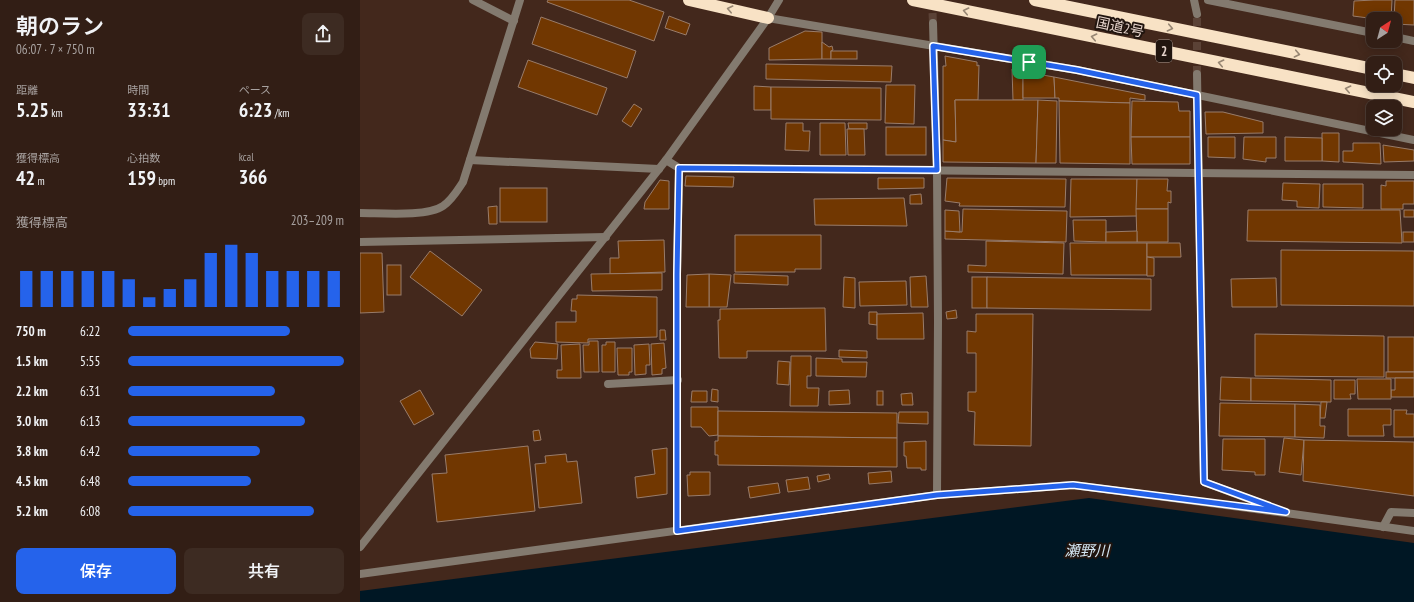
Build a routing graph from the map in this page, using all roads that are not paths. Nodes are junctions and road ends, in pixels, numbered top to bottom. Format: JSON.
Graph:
{"nodes":[{"id":1,"x":473,"y":0,"type":"edge"},
{"id":2,"x":520,"y":0,"type":"edge"},
{"id":3,"x":689,"y":0,"type":"edge"},
{"id":4,"x":779,"y":0,"type":"edge"},
{"id":5,"x":913,"y":0,"type":"edge"},
{"id":6,"x":1036,"y":0,"type":"edge"},
{"id":7,"x":1194,"y":0,"type":"edge"},
{"id":8,"x":1208,"y":0,"type":"edge"},
{"id":9,"x":1197,"y":14,"type":"tunnel mouth"},
{"id":10,"x":768,"y":18,"type":"junction"},
{"id":11,"x":514,"y":22,"type":"junction"},
{"id":12,"x":933,"y":22,"type":"tunnel mouth"},
{"id":13,"x":1366,"y":31,"type":"edge"},
{"id":14,"x":1402,"y":38,"type":"edge"},
{"id":15,"x":1414,"y":41,"type":"edge"},
{"id":16,"x":933,"y":46,"type":"junction"},
{"id":17,"x":1366,"y":69,"type":"edge"},
{"id":18,"x":1197,"y":74,"type":"tunnel mouth"},
{"id":19,"x":1402,"y":75,"type":"edge"},
{"id":20,"x":1414,"y":78,"type":"edge"},
{"id":21,"x":1197,"y":95,"type":"junction"},
{"id":22,"x":1414,"y":102,"type":"edge"},
{"id":23,"x":1414,"y":140,"type":"edge"},
{"id":24,"x":470,"y":160,"type":"junction"},
{"id":25,"x":666,"y":160,"type":"junction"},
{"id":26,"x":679,"y":168,"type":"junction"},
{"id":27,"x":659,"y":169,"type":"junction"},
{"id":28,"x":937,"y":170,"type":"junction"},
{"id":29,"x":1198,"y":174,"type":"junction"},
{"id":30,"x":1414,"y":174,"type":"edge"},
{"id":31,"x":360,"y":213,"type":"edge"},
{"id":32,"x":606,"y":236,"type":"junction"},
{"id":33,"x":360,"y":242,"type":"edge"},
{"id":34,"x":678,"y":380,"type":"junction"},
{"id":35,"x":608,"y":384,"type":"dead end"},
{"id":36,"x":937,"y":495,"type":"junction"},
{"id":37,"x":1286,"y":512,"type":"junction"},
{"id":38,"x":1414,"y":513,"type":"edge"},
{"id":39,"x":1383,"y":527,"type":"junction"},
{"id":40,"x":677,"y":531,"type":"junction"},
{"id":41,"x":1414,"y":531,"type":"edge"},
{"id":42,"x":360,"y":547,"type":"edge"},
{"id":43,"x":360,"y":574,"type":"edge"}],
"edges":[{"from":1,"to":11,"type":"street"},
{"from":2,"to":11,"type":"street"},
{"from":10,"to":3,"type":"highway","one_way":true},
{"from":4,"to":10,"type":"street"},
{"from":22,"to":5,"type":"highway","name":"国道2号","number":"2","one_way":true},
{"from":6,"to":17,"type":"highway","name":"国道2号","number":"2","one_way":true},
{"from":7,"to":9,"type":"street"},
{"from":8,"to":13,"type":"street"},
{"from":10,"to":16,"type":"street"},
{"from":10,"to":25,"type":"street"},
{"from":11,"to":24,"type":"street"},
{"from":12,"to":16,"type":"street"},
{"from":14,"to":15,"type":"street"},
{"from":16,"to":21,"type":"street"},
{"from":16,"to":28,"type":"street"},
{"from":18,"to":21,"type":"street"},
{"from":19,"to":20,"type":"highway"},
{"from":21,"to":23,"type":"street"},
{"from":21,"to":29,"type":"street"},
{"from":24,"to":27,"type":"street"},
{"from":24,"to":31,"type":"street"},
{"from":25,"to":26,"type":"street"},
{"from":25,"to":27,"type":"street"},
{"from":26,"to":28,"type":"street"},
{"from":26,"to":34,"type":"street"},
{"from":27,"to":32,"type":"street"},
{"from":28,"to":29,"type":"street"},
{"from":28,"to":36,"type":"street"},
{"from":29,"to":30,"type":"street"},
{"from":29,"to":37,"type":"street"},
{"from":32,"to":33,"type":"street"},
{"from":32,"to":42,"type":"street"},
{"from":34,"to":35,"type":"street"},
{"from":34,"to":40,"type":"street"},
{"from":36,"to":37,"type":"street"},
{"from":36,"to":40,"type":"street"},
{"from":37,"to":39,"type":"street"},
{"from":38,"to":39,"type":"street"},
{"from":39,"to":41,"type":"street"},
{"from":40,"to":43,"type":"street"}]}
